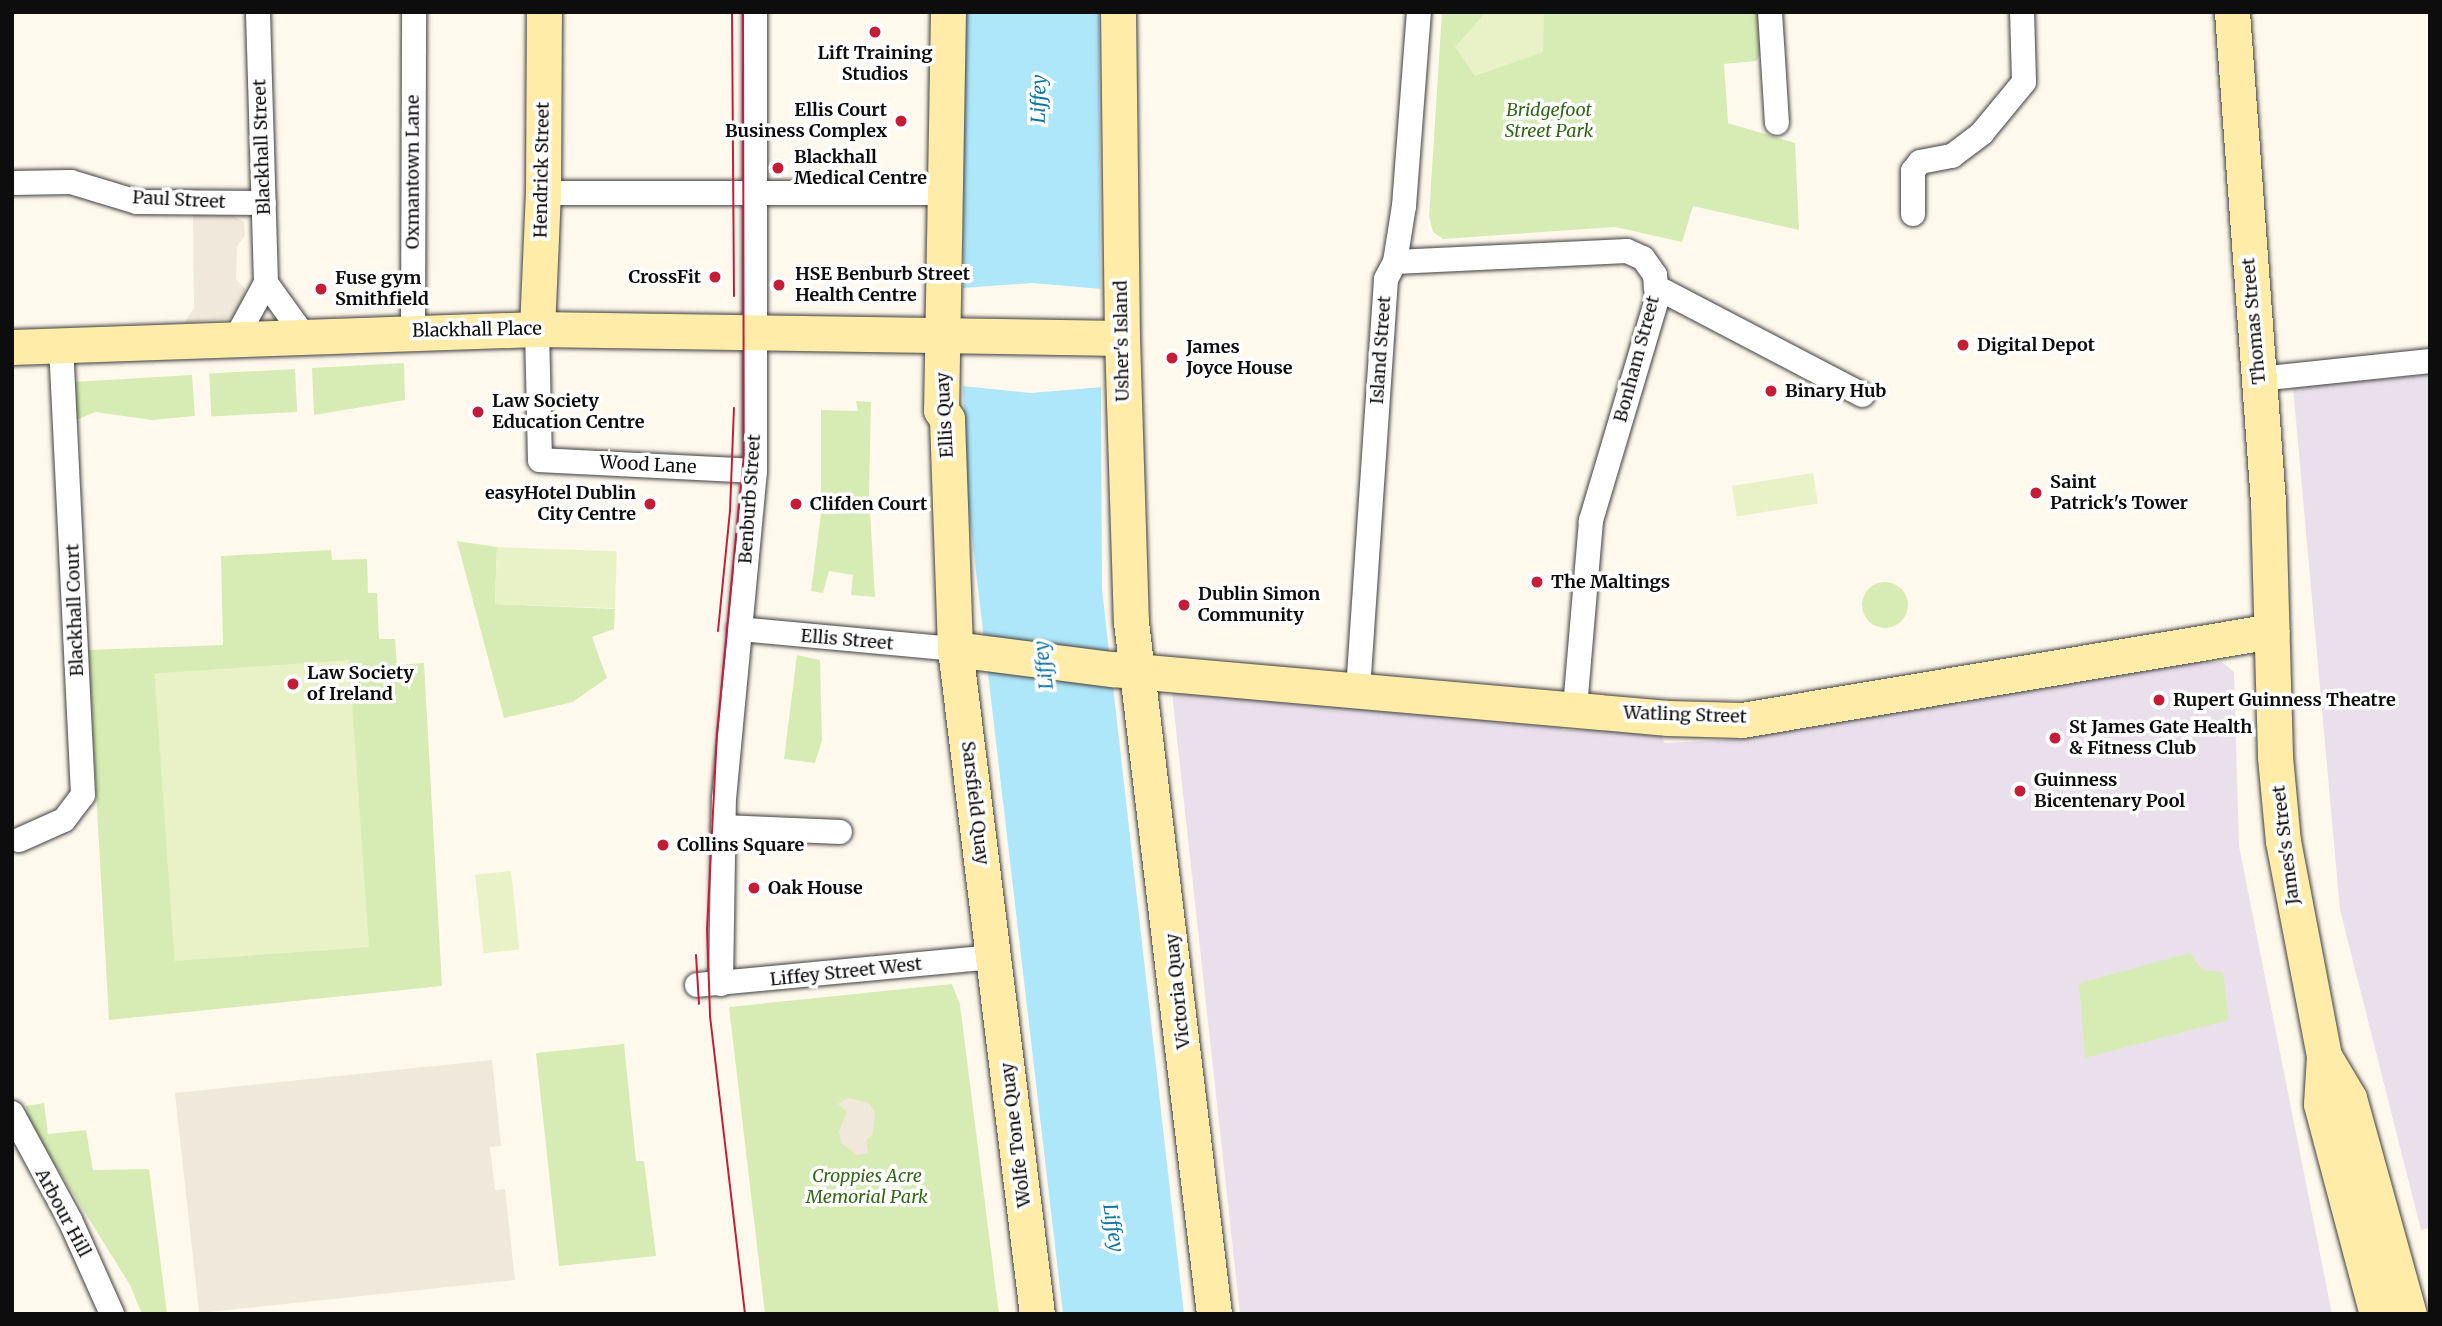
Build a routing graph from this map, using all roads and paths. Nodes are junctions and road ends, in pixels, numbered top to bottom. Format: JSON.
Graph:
{"nodes":[{"id":1,"x":258,"y":12,"type":"edge"},
{"id":2,"x":414,"y":12,"type":"edge"},
{"id":3,"x":544,"y":12,"type":"edge"},
{"id":4,"x":755,"y":12,"type":"edge"},
{"id":5,"x":948,"y":12,"type":"edge"},
{"id":6,"x":1118,"y":12,"type":"edge"},
{"id":7,"x":1419,"y":12,"type":"edge"},
{"id":8,"x":1770,"y":12,"type":"edge"},
{"id":9,"x":2022,"y":12,"type":"edge"},
{"id":10,"x":2232,"y":12,"type":"edge"},
{"id":11,"x":1777,"y":123,"type":"dead end"},
{"id":12,"x":12,"y":183,"type":"edge"},
{"id":13,"x":543,"y":193,"type":"junction"},
{"id":14,"x":947,"y":193,"type":"junction"},
{"id":15,"x":745,"y":195,"type":"junction"},
{"id":16,"x":264,"y":203,"type":"junction"},
{"id":17,"x":1913,"y":214,"type":"dead end"},
{"id":18,"x":1395,"y":261,"type":"junction"},
{"id":19,"x":265,"y":283,"type":"junction"},
{"id":20,"x":1656,"y":287,"type":"junction"},
{"id":21,"x":537,"y":329,"type":"junction"},
{"id":22,"x":413,"y":331,"type":"junction"},
{"id":23,"x":757,"y":331,"type":"junction"},
{"id":24,"x":302,"y":333,"type":"junction"},
{"id":25,"x":237,"y":336,"type":"junction"},
{"id":26,"x":952,"y":337,"type":"junction"},
{"id":27,"x":1112,"y":338,"type":"junction"},
{"id":28,"x":61,"y":345,"type":"junction"},
{"id":29,"x":12,"y":346,"type":"edge"},
{"id":30,"x":2430,"y":361,"type":"edge"},
{"id":31,"x":2259,"y":379,"type":"junction"},
{"id":32,"x":1863,"y":395,"type":"dead end"},
{"id":33,"x":755,"y":471,"type":"junction"},
{"id":34,"x":739,"y":629,"type":"junction"},
{"id":35,"x":2272,"y":631,"type":"junction"},
{"id":36,"x":968,"y":652,"type":"junction"},
{"id":37,"x":1124,"y":669,"type":"junction"},
{"id":38,"x":1358,"y":690,"type":"junction"},
{"id":39,"x":1575,"y":709,"type":"junction"},
{"id":40,"x":723,"y":827,"type":"junction"},
{"id":41,"x":840,"y":832,"type":"dead end"},
{"id":42,"x":19,"y":840,"type":"dead end"},
{"id":43,"x":995,"y":957,"type":"junction"},
{"id":44,"x":709,"y":984,"type":"joint"},
{"id":45,"x":2324,"y":1056,"type":"junction"},
{"id":46,"x":12,"y":1113,"type":"edge"},
{"id":47,"x":112,"y":1314,"type":"edge"},
{"id":48,"x":1037,"y":1314,"type":"edge"},
{"id":49,"x":1214,"y":1314,"type":"edge"},
{"id":50,"x":2377,"y":1314,"type":"edge"},
{"id":51,"x":2409,"y":1314,"type":"edge"}],
"edges":[{"from":1,"to":16,"type":"street","name":"Blackhall Street"},
{"from":2,"to":22,"type":"street","name":"Oxmantown Lane"},
{"from":3,"to":13,"type":"main road","name":"Hendrick Street"},
{"from":4,"to":15,"type":"street","name":"Benburb Street"},
{"from":5,"to":14,"type":"main road","name":"Ellis Quay"},
{"from":6,"to":27,"type":"main road","name":"Usher's Island"},
{"from":7,"to":18,"type":"street","name":"Island Street"},
{"from":8,"to":11,"type":"street"},
{"from":9,"to":17,"type":"street"},
{"from":10,"to":31,"type":"main road","name":"Thomas Street"},
{"from":12,"to":16,"type":"street","name":"Paul Street"},
{"from":13,"to":15,"type":"street"},
{"from":13,"to":21,"type":"main road","name":"Hendrick Street"},
{"from":14,"to":15,"type":"street"},
{"from":14,"to":26,"type":"main road","name":"Ellis Quay"},
{"from":15,"to":23,"type":"street","name":"Benburb Street"},
{"from":16,"to":19,"type":"street","name":"Blackhall Street"},
{"from":18,"to":20,"type":"street","name":"Bonham Street"},
{"from":18,"to":38,"type":"street","name":"Island Street"},
{"from":19,"to":24,"type":"street"},
{"from":19,"to":25,"type":"street","name":"Blackhall Street"},
{"from":20,"to":32,"type":"street"},
{"from":20,"to":39,"type":"street","name":"Bonham Street"},
{"from":21,"to":22,"type":"main road","name":"Blackhall Place"},
{"from":21,"to":23,"type":"main road","name":"Blackhall Place"},
{"from":21,"to":33,"type":"street","name":"Wood Lane"},
{"from":22,"to":24,"type":"main road","name":"Blackhall Place"},
{"from":23,"to":26,"type":"main road","name":"Blackhall Place"},
{"from":23,"to":33,"type":"street","name":"Benburb Street"},
{"from":24,"to":25,"type":"main road","name":"Blackhall Place"},
{"from":25,"to":28,"type":"main road","name":"Blackhall Place"},
{"from":26,"to":27,"type":"main road","name":"Blackhall Place"},
{"from":26,"to":36,"type":"main road","name":"Ellis Quay"},
{"from":27,"to":37,"type":"main road","name":"Usher's Island"},
{"from":28,"to":29,"type":"main road","name":"Blackhall Place"},
{"from":28,"to":42,"type":"street","name":"Blackhall Court"},
{"from":30,"to":31,"type":"street"},
{"from":31,"to":35,"type":"main road","name":"Thomas Street"},
{"from":33,"to":34,"type":"street","name":"Benburb Street"},
{"from":34,"to":36,"type":"street","name":"Ellis Street"},
{"from":34,"to":40,"type":"street","name":"Benburb Street"},
{"from":35,"to":39,"type":"main road","name":"Watling Street"},
{"from":35,"to":45,"type":"main road","name":"James's Street"},
{"from":36,"to":37,"type":"main road","name":"Watling Street"},
{"from":36,"to":43,"type":"main road","name":"Sarsfield Quay"},
{"from":37,"to":38,"type":"main road","name":"Watling Street"},
{"from":37,"to":49,"type":"main road","name":"Victoria Quay"},
{"from":38,"to":39,"type":"main road","name":"Watling Street"},
{"from":40,"to":41,"type":"street"},
{"from":40,"to":44,"type":"street","name":"Benburb Street"},
{"from":43,"to":44,"type":"street","name":"Liffey Street West"},
{"from":43,"to":48,"type":"main road","name":"Wolfe Tone Quay"},
{"from":45,"to":50,"type":"main road","name":"James's Street"},
{"from":45,"to":51,"type":"main road","name":"James's Street"},
{"from":46,"to":47,"type":"street","name":"Arbour Hill"}]}
